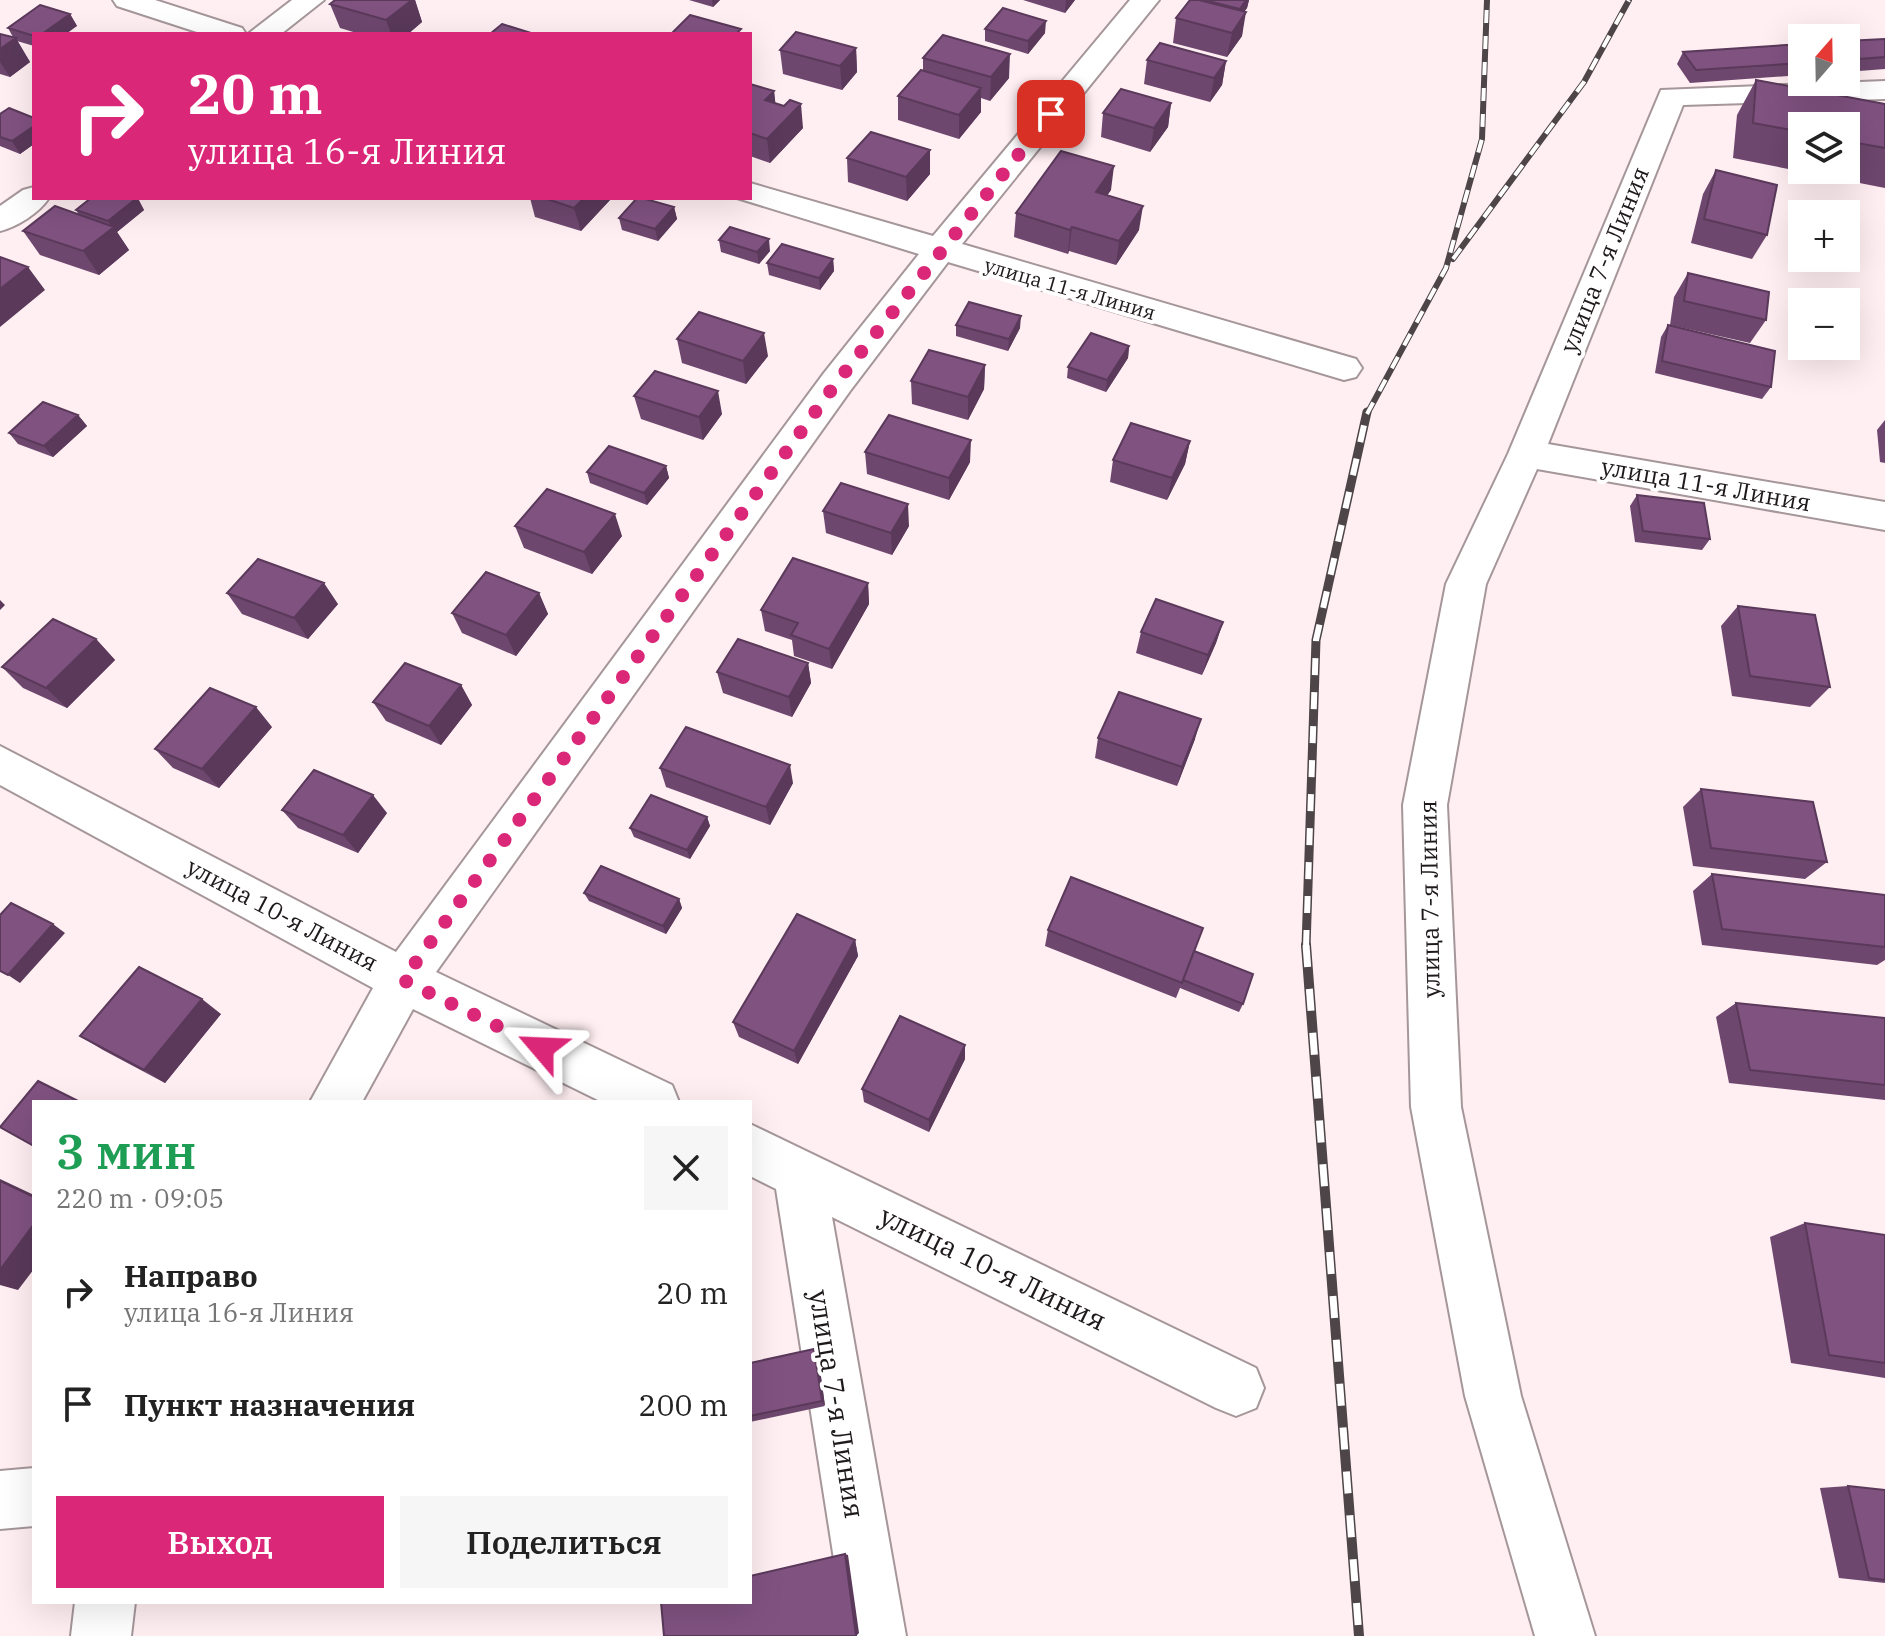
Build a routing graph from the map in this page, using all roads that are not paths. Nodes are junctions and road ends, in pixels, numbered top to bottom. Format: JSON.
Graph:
{"nodes":[{"id":1,"x":127,"y":0,"type":"edge"},
{"id":2,"x":310,"y":0,"type":"edge"},
{"id":3,"x":1145,"y":0,"type":"edge"},
{"id":4,"x":226,"y":32,"type":"edge"},
{"id":5,"x":265,"y":32,"type":"edge"},
{"id":6,"x":1885,"y":90,"type":"edge"},
{"id":7,"x":752,"y":194,"type":"edge"},
{"id":8,"x":32,"y":198,"type":"edge"},
{"id":9,"x":0,"y":221,"type":"edge"},
{"id":10,"x":939,"y":251,"type":"junction"},
{"id":11,"x":1344,"y":368,"type":"dead end"},
{"id":12,"x":1526,"y":454,"type":"junction"},
{"id":13,"x":1885,"y":516,"type":"edge"},
{"id":14,"x":0,"y":764,"type":"edge"},
{"id":15,"x":403,"y":980,"type":"junction"},
{"id":16,"x":336,"y":1100,"type":"edge"},
{"id":17,"x":650,"y":1100,"type":"edge"},
{"id":18,"x":752,"y":1150,"type":"edge"},
{"id":19,"x":799,"y":1173,"type":"junction"},
{"id":20,"x":1236,"y":1388,"type":"dead end"},
{"id":21,"x":32,"y":1497,"type":"edge"},
{"id":22,"x":0,"y":1500,"type":"edge"},
{"id":23,"x":105,"y":1604,"type":"edge"},
{"id":24,"x":101,"y":1636,"type":"edge"},
{"id":25,"x":876,"y":1636,"type":"edge"},
{"id":26,"x":1565,"y":1636,"type":"edge"}],
"edges":[{"from":1,"to":4,"type":"street"},
{"from":2,"to":5,"type":"street"},
{"from":3,"to":10,"type":"street"},
{"from":6,"to":12,"type":"street","name":"улица 7-я Линия"},
{"from":7,"to":10,"type":"street","name":"улица 11-я Линия"},
{"from":8,"to":9,"type":"street"},
{"from":10,"to":11,"type":"street","name":"улица 11-я Линия"},
{"from":10,"to":15,"type":"street"},
{"from":12,"to":13,"type":"street","name":"улица 11-я Линия"},
{"from":12,"to":26,"type":"street","name":"улица 7-я Линия"},
{"from":14,"to":15,"type":"street","name":"улица 10-я Линия"},
{"from":15,"to":16,"type":"street"},
{"from":15,"to":17,"type":"street","name":"улица 10-я Линия"},
{"from":18,"to":19,"type":"street","name":"улица 10-я Линия"},
{"from":19,"to":20,"type":"street","name":"улица 10-я Линия"},
{"from":19,"to":25,"type":"street","name":"улица 7-я Линия"},
{"from":21,"to":22,"type":"street"},
{"from":23,"to":24,"type":"street"}]}
